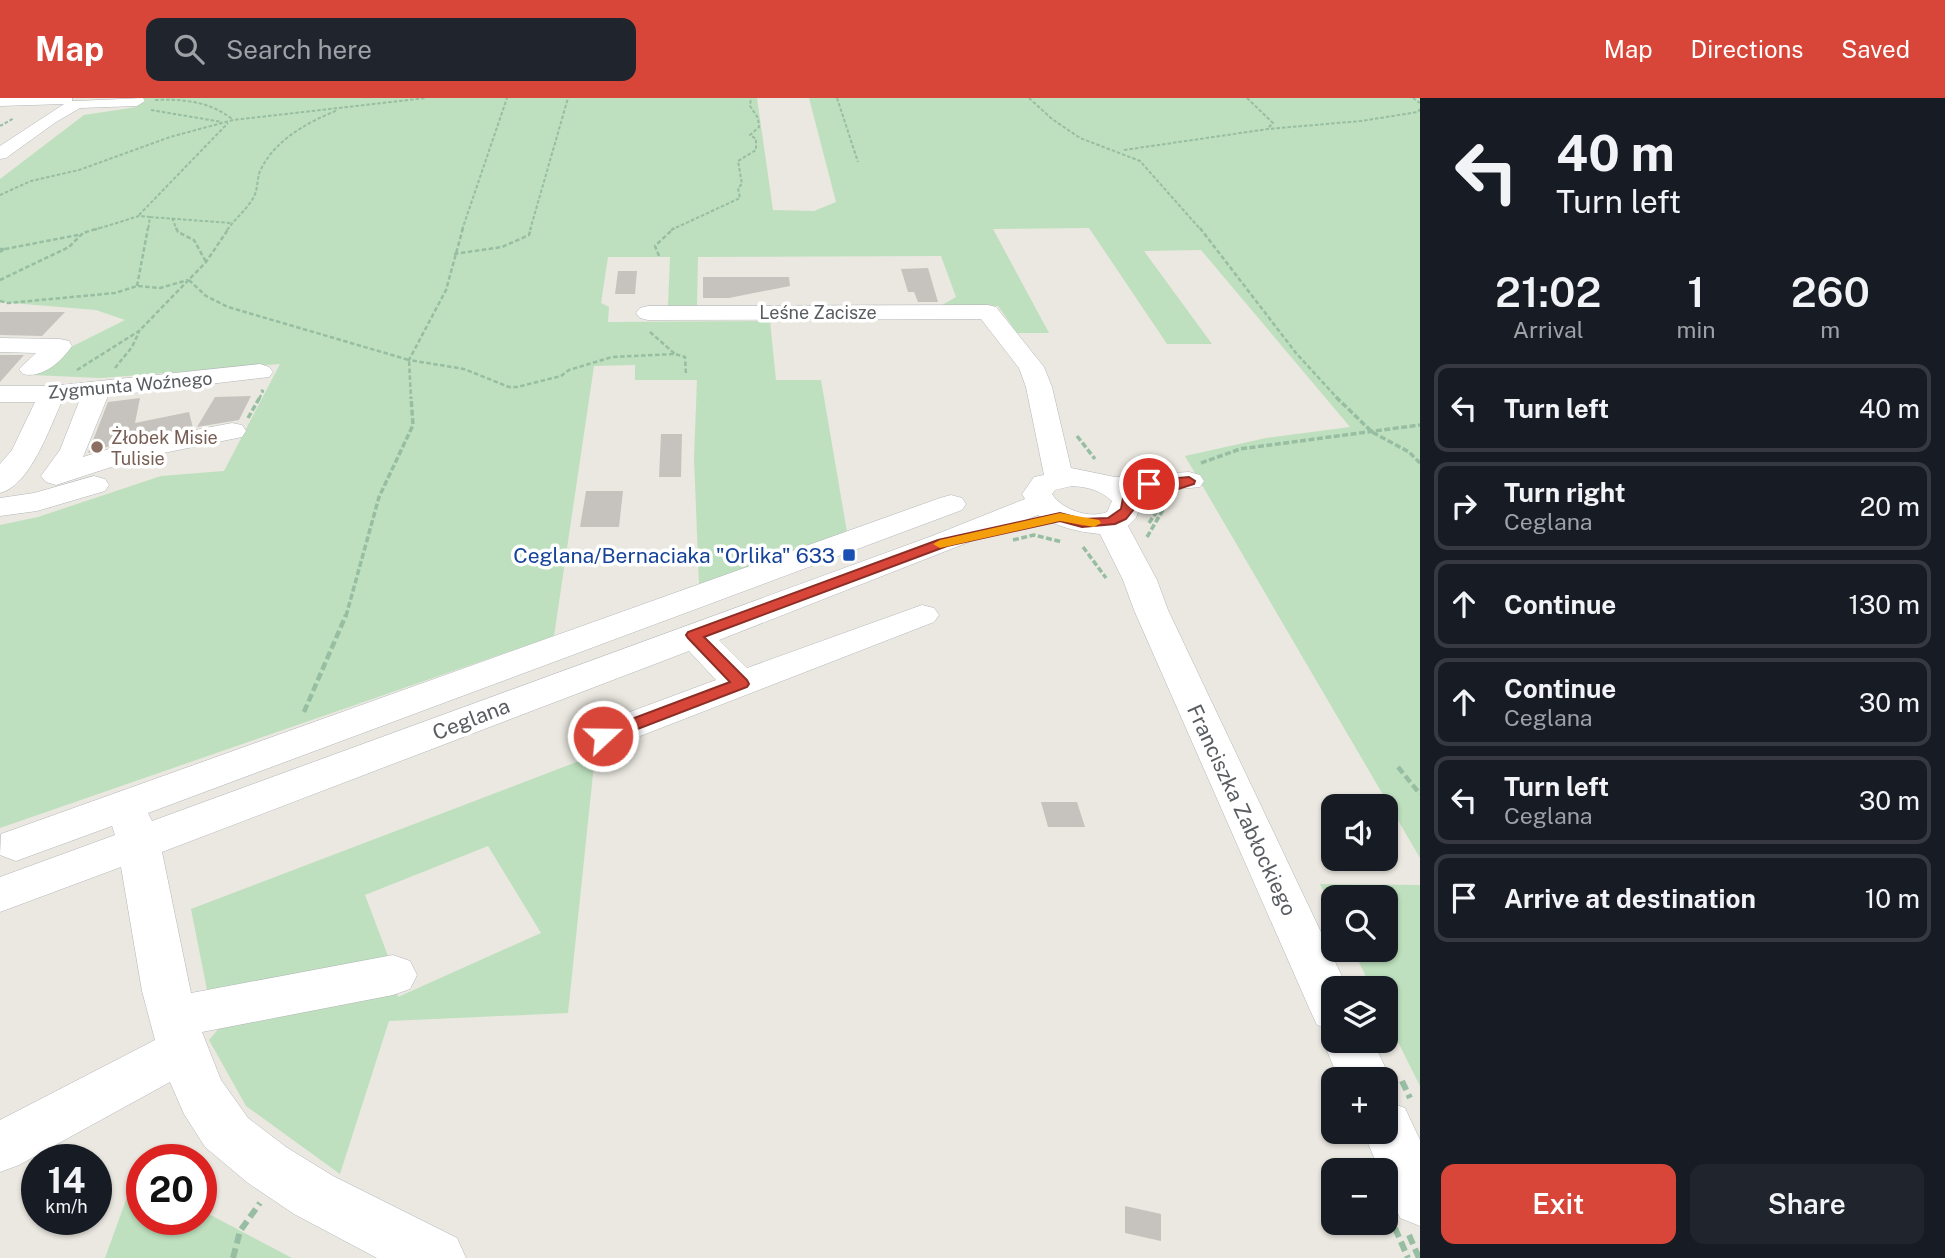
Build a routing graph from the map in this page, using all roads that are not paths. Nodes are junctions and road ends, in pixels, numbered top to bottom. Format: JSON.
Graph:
{"nodes":[{"id":1,"x":4,"y":101,"type":"edge"},
{"id":2,"x":70,"y":103,"type":"edge"},
{"id":3,"x":141,"y":105,"type":"road end"},
{"id":4,"x":0,"y":154,"type":"edge"},
{"id":5,"x":648,"y":313,"type":"road end"},
{"id":6,"x":0,"y":345,"type":"edge"},
{"id":7,"x":32,"y":369,"type":"dead end"},
{"id":8,"x":253,"y":373,"type":"road end"},
{"id":9,"x":103,"y":382,"type":"junction"},
{"id":10,"x":0,"y":394,"type":"edge"},
{"id":11,"x":52,"y":394,"type":"junction"},
{"id":12,"x":1045,"y":413,"type":"joint"},
{"id":13,"x":232,"y":431,"type":"road end"},
{"id":14,"x":206,"y":455,"type":"dead end"},
{"id":15,"x":138,"y":460,"type":"junction"},
{"id":16,"x":1189,"y":481,"type":"road end"},
{"id":17,"x":0,"y":484,"type":"edge"},
{"id":18,"x":1098,"y":498,"type":"junction"},
{"id":19,"x":951,"y":505,"type":"dead end"},
{"id":20,"x":0,"y":507,"type":"edge"},
{"id":21,"x":922,"y":615,"type":"dead end"},
{"id":22,"x":694,"y":635,"type":"junction"},
{"id":23,"x":741,"y":684,"type":"junction"},
{"id":24,"x":603,"y":736,"type":"dead end"},
{"id":25,"x":133,"y":824,"type":"junction"},
{"id":26,"x":16,"y":845,"type":"dead end"},
{"id":27,"x":0,"y":895,"type":"edge"},
{"id":28,"x":393,"y":975,"type":"dead end"},
{"id":29,"x":1321,"y":982,"type":"edge"},
{"id":30,"x":178,"y":1034,"type":"junction"},
{"id":31,"x":1390,"y":1144,"type":"edge"},
{"id":32,"x":0,"y":1147,"type":"edge"},
{"id":33,"x":1406,"y":1210,"type":"edge"},
{"id":34,"x":437,"y":1258,"type":"edge"}],
"edges":[{"from":1,"to":2,"type":"street"},
{"from":2,"to":3,"type":"street"},
{"from":2,"to":4,"type":"street"},
{"from":5,"to":12,"type":"street","name":"Leśne Zacisze"},
{"from":6,"to":7,"type":"street"},
{"from":8,"to":9,"type":"street","name":"Zygmunta Woźnego"},
{"from":9,"to":11,"type":"street","name":"Zygmunta Woźnego"},
{"from":9,"to":15,"type":"street"},
{"from":10,"to":11,"type":"street","name":"Zygmunta Woźnego"},
{"from":11,"to":17,"type":"street"},
{"from":12,"to":18,"type":"street"},
{"from":13,"to":15,"type":"street"},
{"from":14,"to":15,"type":"street"},
{"from":15,"to":20,"type":"street"},
{"from":16,"to":18,"type":"street","name":"Ceglana"},
{"from":18,"to":22,"type":"street","name":"Ceglana"},
{"from":18,"to":29,"type":"street","name":"Franciszka Zabłockiego"},
{"from":19,"to":25,"type":"street"},
{"from":21,"to":23,"type":"street"},
{"from":22,"to":23,"type":"street"},
{"from":22,"to":25,"type":"street","name":"Ceglana"},
{"from":23,"to":24,"type":"street"},
{"from":25,"to":26,"type":"street"},
{"from":25,"to":27,"type":"street","name":"Ceglana"},
{"from":25,"to":30,"type":"street"},
{"from":28,"to":30,"type":"street"},
{"from":30,"to":32,"type":"street"},
{"from":30,"to":34,"type":"street"},
{"from":31,"to":33,"type":"street"}]}
